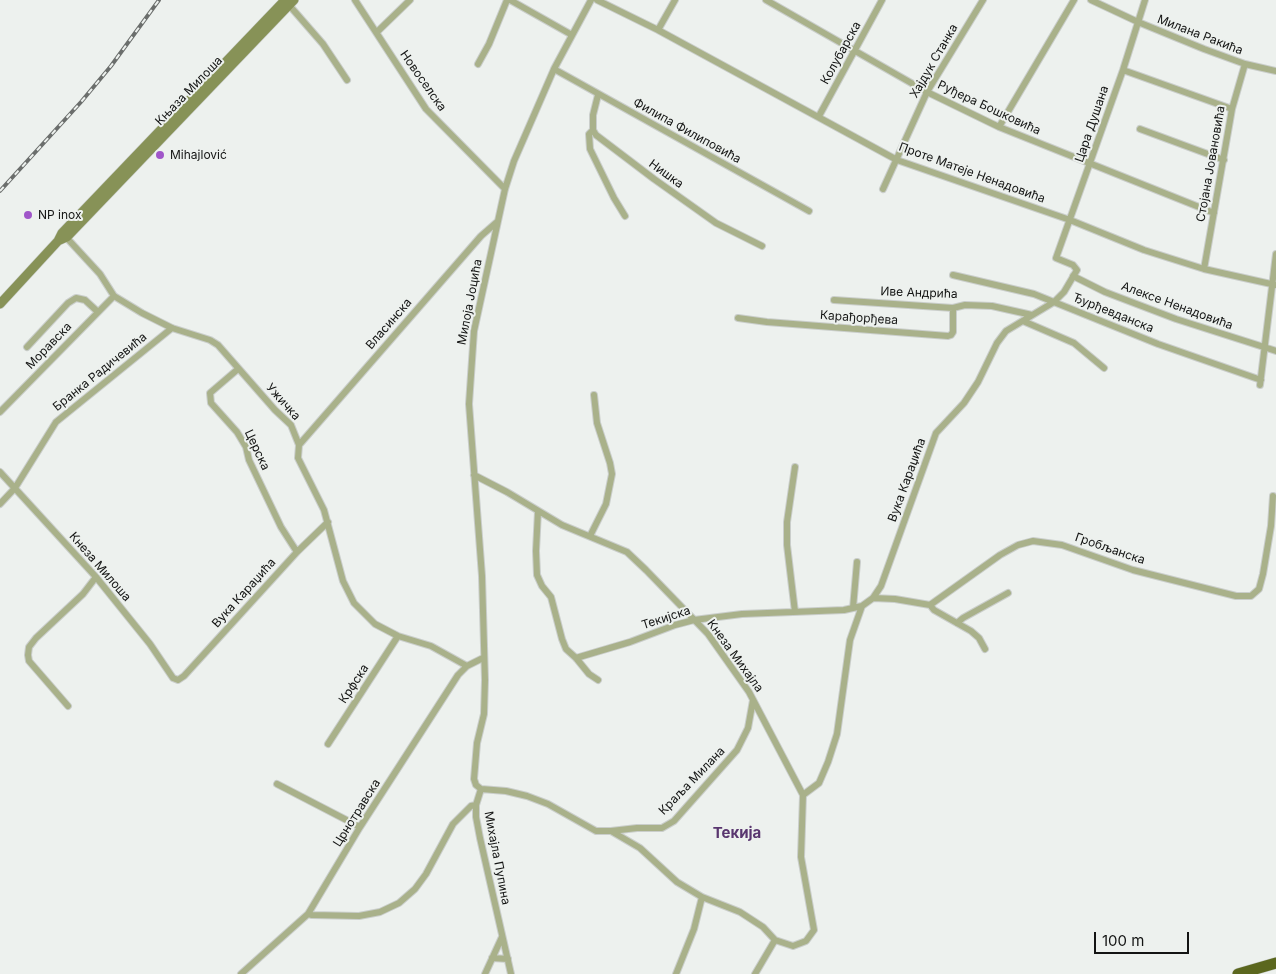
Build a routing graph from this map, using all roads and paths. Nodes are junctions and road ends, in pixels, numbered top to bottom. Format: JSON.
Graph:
{"nodes":[{"id":1,"x":355,"y":0,"type":"edge"},
{"id":2,"x":410,"y":0,"type":"edge"},
{"id":3,"x":508,"y":0,"type":"edge"},
{"id":4,"x":592,"y":0,"type":"edge"},
{"id":5,"x":597,"y":0,"type":"edge"},
{"id":6,"x":675,"y":0,"type":"edge"},
{"id":7,"x":766,"y":0,"type":"edge"},
{"id":8,"x":882,"y":0,"type":"edge"},
{"id":9,"x":984,"y":0,"type":"edge"},
{"id":10,"x":1074,"y":0,"type":"edge"},
{"id":11,"x":1091,"y":0,"type":"edge"},
{"id":12,"x":1145,"y":0,"type":"edge"},
{"id":13,"x":289,"y":2,"type":"edge"},
{"id":14,"x":1138,"y":22,"type":"junction"},
{"id":15,"x":658,"y":30,"type":"junction"},
{"id":16,"x":377,"y":32,"type":"junction"},
{"id":17,"x":572,"y":35,"type":"junction"},
{"id":18,"x":856,"y":50,"type":"junction"},
{"id":19,"x":478,"y":64,"type":"dead end"},
{"id":20,"x":1245,"y":64,"type":"junction"},
{"id":21,"x":554,"y":69,"type":"junction"},
{"id":22,"x":1122,"y":70,"type":"junction"},
{"id":23,"x":1276,"y":71,"type":"edge"},
{"id":24,"x":347,"y":80,"type":"dead end"},
{"id":25,"x":927,"y":92,"type":"junction"},
{"id":26,"x":598,"y":95,"type":"junction"},
{"id":27,"x":1232,"y":109,"type":"junction"},
{"id":28,"x":819,"y":116,"type":"junction"},
{"id":29,"x":999,"y":127,"type":"junction"},
{"id":30,"x":1140,"y":129,"type":"dead end"},
{"id":31,"x":593,"y":130,"type":"junction"},
{"id":32,"x":897,"y":160,"type":"junction"},
{"id":33,"x":1224,"y":160,"type":"junction"},
{"id":34,"x":1090,"y":163,"type":"junction"},
{"id":35,"x":504,"y":189,"type":"junction"},
{"id":36,"x":883,"y":189,"type":"dead end"},
{"id":37,"x":809,"y":211,"type":"dead end"},
{"id":38,"x":1214,"y":213,"type":"junction"},
{"id":39,"x":625,"y":216,"type":"dead end"},
{"id":40,"x":1070,"y":220,"type":"junction"},
{"id":41,"x":498,"y":221,"type":"junction"},
{"id":42,"x":62,"y":237,"type":"junction"},
{"id":43,"x":762,"y":246,"type":"dead end"},
{"id":44,"x":1276,"y":254,"type":"edge"},
{"id":45,"x":1204,"y":269,"type":"junction"},
{"id":46,"x":954,"y":275,"type":"dead end"},
{"id":47,"x":1073,"y":276,"type":"junction"},
{"id":48,"x":1274,"y":285,"type":"edge"},
{"id":49,"x":114,"y":296,"type":"junction"},
{"id":50,"x":834,"y":300,"type":"dead end"},
{"id":51,"x":1054,"y":302,"type":"junction"},
{"id":52,"x":0,"y":304,"type":"edge"},
{"id":53,"x":953,"y":308,"type":"junction"},
{"id":54,"x":98,"y":312,"type":"junction"},
{"id":55,"x":1032,"y":315,"type":"junction"},
{"id":56,"x":738,"y":318,"type":"dead end"},
{"id":57,"x":1023,"y":321,"type":"junction"},
{"id":58,"x":172,"y":328,"type":"junction"},
{"id":59,"x":27,"y":346,"type":"dead end"},
{"id":60,"x":1266,"y":349,"type":"junction"},
{"id":61,"x":1276,"y":351,"type":"edge"},
{"id":62,"x":1104,"y":368,"type":"dead end"},
{"id":63,"x":238,"y":369,"type":"junction"},
{"id":64,"x":594,"y":395,"type":"dead end"},
{"id":65,"x":0,"y":412,"type":"edge"},
{"id":66,"x":298,"y":445,"type":"junction"},
{"id":67,"x":795,"y":467,"type":"dead end"},
{"id":68,"x":0,"y":472,"type":"edge"},
{"id":69,"x":474,"y":475,"type":"junction"},
{"id":70,"x":15,"y":488,"type":"junction"},
{"id":71,"x":1272,"y":496,"type":"dead end"},
{"id":72,"x":0,"y":504,"type":"edge"},
{"id":73,"x":538,"y":511,"type":"junction"},
{"id":74,"x":328,"y":522,"type":"junction"},
{"id":75,"x":590,"y":536,"type":"junction"},
{"id":76,"x":297,"y":552,"type":"junction"},
{"id":77,"x":857,"y":562,"type":"dead end"},
{"id":78,"x":96,"y":577,"type":"junction"},
{"id":79,"x":1008,"y":593,"type":"dead end"},
{"id":80,"x":874,"y":598,"type":"junction"},
{"id":81,"x":930,"y":605,"type":"junction"},
{"id":82,"x":862,"y":606,"type":"junction"},
{"id":83,"x":853,"y":608,"type":"junction"},
{"id":84,"x":795,"y":612,"type":"junction"},
{"id":85,"x":694,"y":620,"type":"junction"},
{"id":86,"x":957,"y":623,"type":"junction"},
{"id":87,"x":398,"y":636,"type":"junction"},
{"id":88,"x":985,"y":648,"type":"dead end"},
{"id":89,"x":483,"y":658,"type":"junction"},
{"id":90,"x":576,"y":658,"type":"junction"},
{"id":91,"x":466,"y":666,"type":"junction"},
{"id":92,"x":178,"y":680,"type":"joint"},
{"id":93,"x":598,"y":680,"type":"dead end"},
{"id":94,"x":753,"y":700,"type":"junction"},
{"id":95,"x":68,"y":706,"type":"dead end"},
{"id":96,"x":328,"y":744,"type":"dead end"},
{"id":97,"x":277,"y":784,"type":"dead end"},
{"id":98,"x":481,"y":789,"type":"junction"},
{"id":99,"x":803,"y":795,"type":"junction"},
{"id":100,"x":476,"y":805,"type":"junction"},
{"id":101,"x":360,"y":828,"type":"junction"},
{"id":102,"x":611,"y":831,"type":"junction"},
{"id":103,"x":702,"y":897,"type":"junction"},
{"id":104,"x":308,"y":914,"type":"junction"},
{"id":105,"x":502,"y":937,"type":"junction"},
{"id":106,"x":775,"y":940,"type":"junction"},
{"id":107,"x":492,"y":958,"type":"junction"},
{"id":108,"x":508,"y":959,"type":"junction"},
{"id":109,"x":1276,"y":963,"type":"edge"},
{"id":110,"x":241,"y":974,"type":"edge"},
{"id":111,"x":485,"y":974,"type":"edge"},
{"id":112,"x":511,"y":974,"type":"edge"},
{"id":113,"x":676,"y":974,"type":"edge"},
{"id":114,"x":755,"y":974,"type":"edge"},
{"id":115,"x":1238,"y":974,"type":"edge"}],
"edges":[{"from":1,"to":16,"type":"street","name":"Новоселска"},
{"from":2,"to":16,"type":"street"},
{"from":3,"to":17,"type":"street"},
{"from":3,"to":19,"type":"street"},
{"from":4,"to":17,"type":"street","name":"Милоја Јоцића"},
{"from":5,"to":15,"type":"street","name":"Проте Матеје Ненадовића"},
{"from":6,"to":15,"type":"street"},
{"from":7,"to":18,"type":"street","name":"Руђера Бошковића"},
{"from":8,"to":18,"type":"street","name":"Колубарска"},
{"from":9,"to":25,"type":"street","name":"Хајдук Станка"},
{"from":10,"to":29,"type":"street"},
{"from":11,"to":14,"type":"street","name":"Милана Ракића"},
{"from":12,"to":14,"type":"street","name":"Цара Душана"},
{"from":13,"to":24,"type":"street"},
{"from":13,"to":42,"type":"main road","name":"Књаза Милоша"},
{"from":14,"to":20,"type":"street","name":"Милана Ракића"},
{"from":14,"to":22,"type":"street","name":"Цара Душана"},
{"from":15,"to":28,"type":"street","name":"Проте Матеје Ненадовића"},
{"from":16,"to":35,"type":"street","name":"Новоселска"},
{"from":17,"to":21,"type":"street","name":"Милоја Јоцића"},
{"from":18,"to":25,"type":"street","name":"Руђера Бошковића"},
{"from":18,"to":28,"type":"street","name":"Колубарска"},
{"from":20,"to":23,"type":"street","name":"Милана Ракића"},
{"from":20,"to":27,"type":"street","name":"Стојана Јовановића"},
{"from":21,"to":26,"type":"street","name":"Филипа Филиповића"},
{"from":21,"to":35,"type":"street","name":"Милоја Јоцића"},
{"from":22,"to":27,"type":"street"},
{"from":22,"to":34,"type":"street","name":"Цара Душана"},
{"from":25,"to":29,"type":"street","name":"Руђера Бошковића"},
{"from":25,"to":32,"type":"street","name":"Хајдук Станка"},
{"from":26,"to":31,"type":"street"},
{"from":26,"to":37,"type":"street","name":"Филипа Филиповића"},
{"from":27,"to":33,"type":"street","name":"Стојана Јовановића"},
{"from":28,"to":32,"type":"street","name":"Проте Матеје Ненадовића"},
{"from":29,"to":34,"type":"street","name":"Руђера Бошковића"},
{"from":30,"to":33,"type":"street"},
{"from":31,"to":39,"type":"street"},
{"from":31,"to":43,"type":"street","name":"Нишка"},
{"from":32,"to":36,"type":"street","name":"Хајдук Станка"},
{"from":32,"to":40,"type":"street","name":"Проте Матеје Ненадовића"},
{"from":33,"to":38,"type":"street","name":"Стојана Јовановића"},
{"from":34,"to":38,"type":"street","name":"Руђера Бошковића"},
{"from":34,"to":40,"type":"street","name":"Цара Душана"},
{"from":35,"to":41,"type":"street","name":"Милоја Јоцића"},
{"from":38,"to":45,"type":"street","name":"Стојана Јовановића"},
{"from":40,"to":45,"type":"street","name":"Проте Матеје Ненадовића"},
{"from":40,"to":47,"type":"street","name":"Цара Душана"},
{"from":41,"to":66,"type":"street","name":"Власинска"},
{"from":41,"to":69,"type":"street","name":"Милоја Јоцића"},
{"from":42,"to":49,"type":"street","name":"Ужичка"},
{"from":42,"to":52,"type":"main road","name":"Књаза Милоша"},
{"from":44,"to":48,"type":"street"},
{"from":45,"to":48,"type":"street","name":"Проте Матеје Ненадовића"},
{"from":46,"to":51,"type":"street","name":"Ђурђевданска"},
{"from":47,"to":51,"type":"street","name":"Вука Караџића"},
{"from":47,"to":60,"type":"street","name":"Алексе Ненадовића"},
{"from":48,"to":60,"type":"street"},
{"from":49,"to":54,"type":"street","name":"Моравска"},
{"from":49,"to":58,"type":"street","name":"Ужичка"},
{"from":50,"to":53,"type":"street","name":"Иве Андрића"},
{"from":51,"to":55,"type":"street","name":"Вука Караџића"},
{"from":51,"to":60,"type":"street","name":"Ђурђевданска"},
{"from":53,"to":55,"type":"street","name":"Иве Андрића"},
{"from":53,"to":56,"type":"street","name":"Карађорђева"},
{"from":54,"to":59,"type":"street"},
{"from":54,"to":65,"type":"street","name":"Моравска"},
{"from":55,"to":57,"type":"street","name":"Вука Караџића"},
{"from":57,"to":62,"type":"street"},
{"from":57,"to":80,"type":"street","name":"Вука Караџића"},
{"from":58,"to":63,"type":"street","name":"Ужичка"},
{"from":58,"to":70,"type":"street","name":"Бранка Радичевића"},
{"from":60,"to":61,"type":"street","name":"Алексе Ненадовића"},
{"from":63,"to":66,"type":"street","name":"Ужичка"},
{"from":63,"to":76,"type":"street","name":"Церска"},
{"from":64,"to":75,"type":"street"},
{"from":66,"to":74,"type":"street","name":"Ужичка"},
{"from":67,"to":84,"type":"street"},
{"from":68,"to":70,"type":"street","name":"Кнеза Милоша"},
{"from":69,"to":73,"type":"street","name":"Кнеза Михајла"},
{"from":69,"to":89,"type":"street","name":"Милоја Јоцића"},
{"from":70,"to":72,"type":"street","name":"Бранка Радичевића"},
{"from":70,"to":78,"type":"street","name":"Кнеза Милоша"},
{"from":71,"to":81,"type":"street","name":"Гробљанска"},
{"from":73,"to":75,"type":"street","name":"Кнеза Михајла"},
{"from":73,"to":90,"type":"street"},
{"from":74,"to":76,"type":"street","name":"Вука Караџића"},
{"from":74,"to":87,"type":"street","name":"Ужичка"},
{"from":75,"to":85,"type":"street","name":"Кнеза Михајла"},
{"from":76,"to":92,"type":"street","name":"Вука Караџића"},
{"from":77,"to":83,"type":"street"},
{"from":78,"to":92,"type":"street","name":"Кнеза Милоша"},
{"from":78,"to":95,"type":"street"},
{"from":79,"to":86,"type":"street"},
{"from":80,"to":81,"type":"street"},
{"from":80,"to":82,"type":"street"},
{"from":81,"to":86,"type":"street"},
{"from":82,"to":83,"type":"street","name":"Текијска"},
{"from":82,"to":99,"type":"street"},
{"from":83,"to":84,"type":"street","name":"Текијска"},
{"from":84,"to":85,"type":"street","name":"Текијска"},
{"from":85,"to":90,"type":"street","name":"Текијска"},
{"from":85,"to":94,"type":"street","name":"Кнеза Михајла"},
{"from":86,"to":88,"type":"street"},
{"from":87,"to":91,"type":"street","name":"Ужичка"},
{"from":87,"to":96,"type":"street","name":"Крфска"},
{"from":89,"to":91,"type":"street","name":"Црнотравска"},
{"from":89,"to":98,"type":"street"},
{"from":90,"to":93,"type":"street"},
{"from":91,"to":101,"type":"street","name":"Црнотравска"},
{"from":94,"to":99,"type":"street","name":"Кнеза Михајла"},
{"from":94,"to":102,"type":"street","name":"Краља Милана"},
{"from":97,"to":101,"type":"street"},
{"from":98,"to":100,"type":"street","name":"Михајла Пупина"},
{"from":98,"to":102,"type":"street"},
{"from":99,"to":106,"type":"street","name":"Кнеза Михајла"},
{"from":100,"to":104,"type":"street"},
{"from":100,"to":105,"type":"street","name":"Михајла Пупина"},
{"from":101,"to":104,"type":"street","name":"Црнотравска"},
{"from":102,"to":103,"type":"street"},
{"from":103,"to":106,"type":"street"},
{"from":103,"to":113,"type":"street"},
{"from":104,"to":110,"type":"street","name":"Црнотравска"},
{"from":105,"to":107,"type":"street"},
{"from":105,"to":108,"type":"street","name":"Михајла Пупина"},
{"from":106,"to":114,"type":"street"},
{"from":107,"to":108,"type":"street"},
{"from":107,"to":111,"type":"street"},
{"from":108,"to":112,"type":"street","name":"Михајла Пупина"},
{"from":109,"to":115,"type":"highway"}]}
